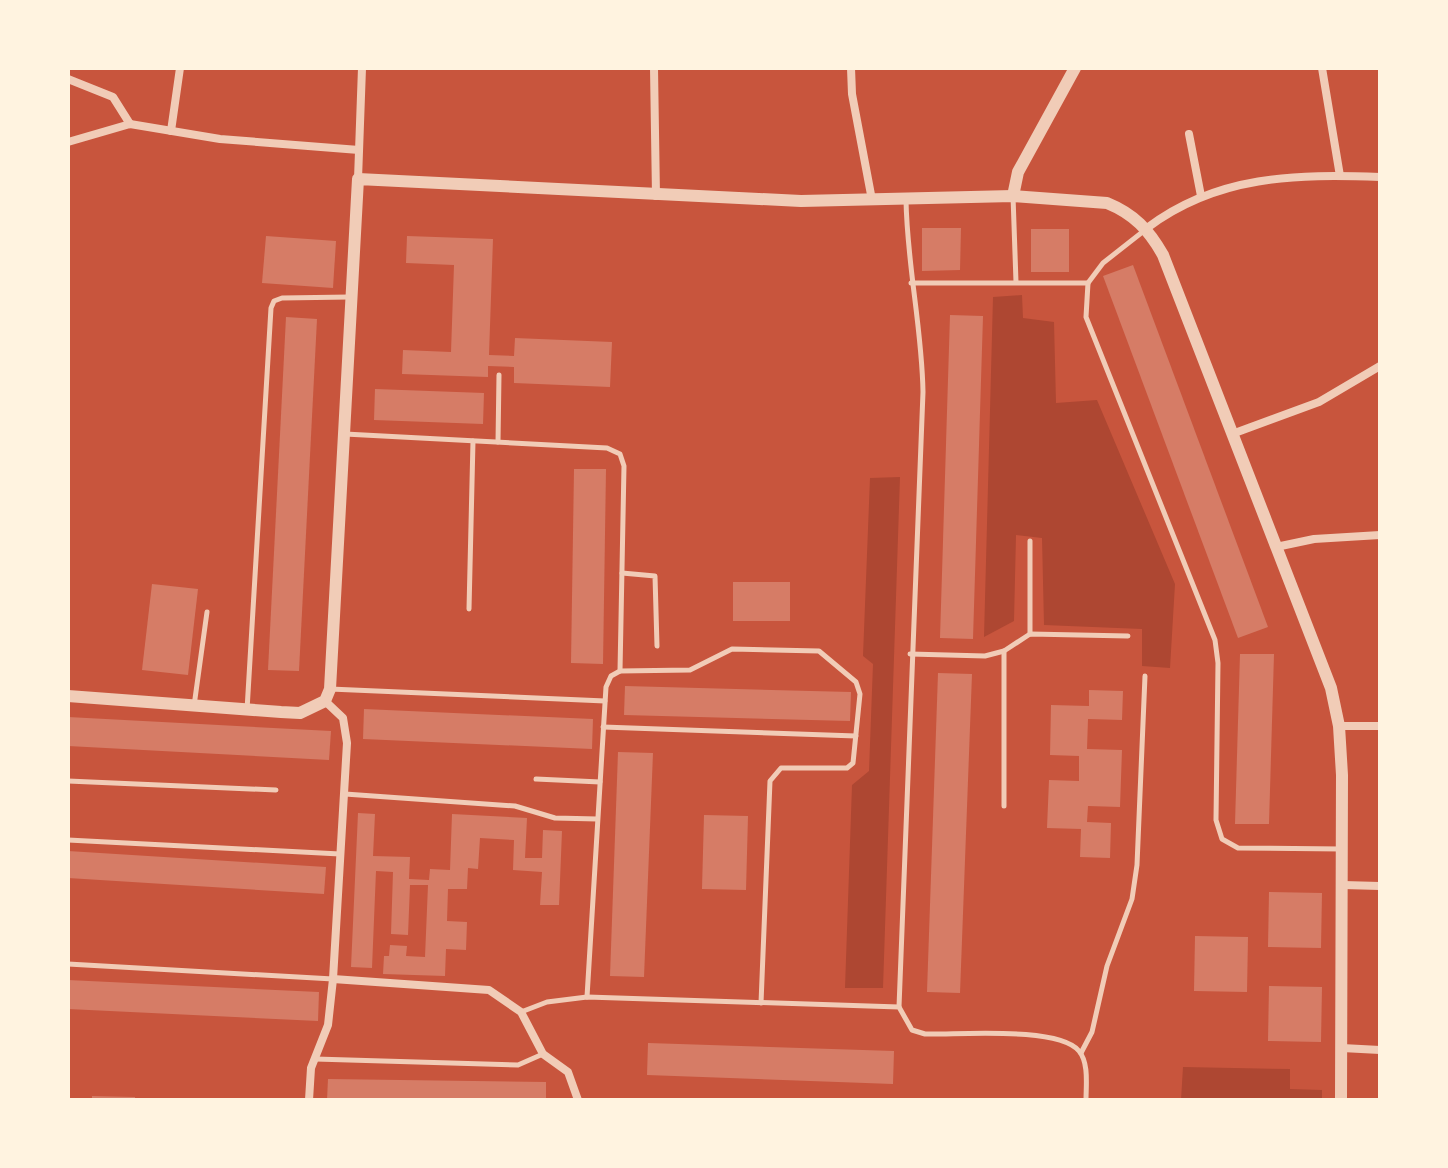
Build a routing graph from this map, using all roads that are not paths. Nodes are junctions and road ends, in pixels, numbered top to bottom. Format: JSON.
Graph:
{"nodes":[{"id":1,"x":180,"y":68,"type":"edge"},
{"id":2,"x":362,"y":68,"type":"edge"},
{"id":3,"x":654,"y":68,"type":"edge"},
{"id":4,"x":851,"y":68,"type":"edge"},
{"id":5,"x":1075,"y":68,"type":"edge"},
{"id":6,"x":1322,"y":68,"type":"edge"},
{"id":7,"x":68,"y":79,"type":"edge"},
{"id":8,"x":130,"y":124,"type":"junction"},
{"id":9,"x":171,"y":131,"type":"junction"},
{"id":10,"x":1189,"y":134,"type":"dead end"},
{"id":11,"x":68,"y":142,"type":"edge"},
{"id":12,"x":359,"y":150,"type":"junction"},
{"id":13,"x":1340,"y":176,"type":"junction"},
{"id":14,"x":1380,"y":177,"type":"edge"},
{"id":15,"x":358,"y":179,"type":"junction"},
{"id":16,"x":656,"y":196,"type":"junction"},
{"id":17,"x":1013,"y":196,"type":"junction"},
{"id":18,"x":1201,"y":196,"type":"junction"},
{"id":19,"x":906,"y":199,"type":"junction"},
{"id":20,"x":872,"y":200,"type":"junction"},
{"id":21,"x":1147,"y":228,"type":"junction"},
{"id":22,"x":1016,"y":282,"type":"junction"},
{"id":23,"x":911,"y":283,"type":"junction"},
{"id":24,"x":1088,"y":283,"type":"junction"},
{"id":25,"x":351,"y":297,"type":"junction"},
{"id":26,"x":1380,"y":366,"type":"edge"},
{"id":27,"x":499,"y":375,"type":"dead end"},
{"id":28,"x":343,"y":434,"type":"junction"},
{"id":29,"x":1232,"y":434,"type":"junction"},
{"id":30,"x":473,"y":441,"type":"junction"},
{"id":31,"x":498,"y":442,"type":"junction"},
{"id":32,"x":1380,"y":535,"type":"edge"},
{"id":33,"x":1030,"y":541,"type":"dead end"},
{"id":34,"x":1276,"y":547,"type":"junction"},
{"id":35,"x":622,"y":573,"type":"junction"},
{"id":36,"x":469,"y":609,"type":"dead end"},
{"id":37,"x":207,"y":612,"type":"dead end"},
{"id":38,"x":1030,"y":634,"type":"junction"},
{"id":39,"x":1128,"y":636,"type":"dead end"},
{"id":40,"x":657,"y":646,"type":"dead end"},
{"id":41,"x":1004,"y":651,"type":"junction"},
{"id":42,"x":910,"y":654,"type":"junction"},
{"id":43,"x":620,"y":671,"type":"junction"},
{"id":44,"x":1145,"y":676,"type":"dead end"},
{"id":45,"x":328,"y":695,"type":"junction"},
{"id":46,"x":68,"y":696,"type":"edge"},
{"id":47,"x":605,"y":701,"type":"junction"},
{"id":48,"x":194,"y":707,"type":"junction"},
{"id":49,"x":247,"y":711,"type":"junction"},
{"id":50,"x":1339,"y":726,"type":"junction"},
{"id":51,"x":1380,"y":726,"type":"edge"},
{"id":52,"x":603,"y":727,"type":"junction"},
{"id":53,"x":856,"y":736,"type":"junction"},
{"id":54,"x":536,"y":779,"type":"dead end"},
{"id":55,"x":68,"y":781,"type":"edge"},
{"id":56,"x":600,"y":782,"type":"junction"},
{"id":57,"x":276,"y":790,"type":"dead end"},
{"id":58,"x":345,"y":794,"type":"junction"},
{"id":59,"x":1004,"y":806,"type":"dead end"},
{"id":60,"x":597,"y":819,"type":"junction"},
{"id":61,"x":68,"y":840,"type":"edge"},
{"id":62,"x":1342,"y":849,"type":"junction"},
{"id":63,"x":340,"y":854,"type":"junction"},
{"id":64,"x":1343,"y":885,"type":"junction"},
{"id":65,"x":1380,"y":886,"type":"edge"},
{"id":66,"x":68,"y":964,"type":"edge"},
{"id":67,"x":333,"y":979,"type":"junction"},
{"id":68,"x":587,"y":997,"type":"junction"},
{"id":69,"x":761,"y":1003,"type":"junction"},
{"id":70,"x":899,"y":1007,"type":"junction"},
{"id":71,"x":521,"y":1012,"type":"junction"},
{"id":72,"x":1342,"y":1048,"type":"junction"},
{"id":73,"x":1380,"y":1050,"type":"edge"},
{"id":74,"x":1081,"y":1053,"type":"junction"},
{"id":75,"x":543,"y":1054,"type":"junction"},
{"id":76,"x":314,"y":1059,"type":"junction"},
{"id":77,"x":309,"y":1100,"type":"edge"},
{"id":78,"x":578,"y":1100,"type":"edge"},
{"id":79,"x":1086,"y":1100,"type":"edge"},
{"id":80,"x":1341,"y":1100,"type":"edge"}],
"edges":[{"from":1,"to":9,"type":"street"},
{"from":2,"to":12,"type":"street"},
{"from":3,"to":16,"type":"street"},
{"from":4,"to":20,"type":"street"},
{"from":5,"to":17,"type":"street"},
{"from":6,"to":13,"type":"street"},
{"from":7,"to":8,"type":"street"},
{"from":8,"to":9,"type":"street"},
{"from":8,"to":11,"type":"street"},
{"from":9,"to":12,"type":"street"},
{"from":10,"to":18,"type":"street"},
{"from":12,"to":15,"type":"street"},
{"from":13,"to":14,"type":"street"},
{"from":13,"to":18,"type":"street"},
{"from":15,"to":16,"type":"street"},
{"from":15,"to":25,"type":"street"},
{"from":16,"to":20,"type":"street"},
{"from":17,"to":19,"type":"street"},
{"from":17,"to":21,"type":"street"},
{"from":17,"to":22,"type":"lane"},
{"from":18,"to":21,"type":"street"},
{"from":19,"to":20,"type":"street"},
{"from":19,"to":23,"type":"lane"},
{"from":21,"to":24,"type":"lane"},
{"from":21,"to":29,"type":"street"},
{"from":22,"to":23,"type":"lane"},
{"from":22,"to":24,"type":"lane"},
{"from":23,"to":42,"type":"lane"},
{"from":24,"to":62,"type":"lane"},
{"from":25,"to":28,"type":"street"},
{"from":25,"to":49,"type":"lane"},
{"from":26,"to":29,"type":"street"},
{"from":27,"to":31,"type":"lane"},
{"from":28,"to":30,"type":"lane"},
{"from":28,"to":45,"type":"street"},
{"from":29,"to":34,"type":"street"},
{"from":30,"to":31,"type":"lane"},
{"from":30,"to":36,"type":"lane"},
{"from":31,"to":35,"type":"lane"},
{"from":32,"to":34,"type":"street"},
{"from":33,"to":38,"type":"lane"},
{"from":34,"to":50,"type":"street"},
{"from":35,"to":40,"type":"lane"},
{"from":35,"to":43,"type":"lane"},
{"from":37,"to":48,"type":"lane"},
{"from":38,"to":39,"type":"lane"},
{"from":38,"to":41,"type":"lane"},
{"from":41,"to":42,"type":"lane"},
{"from":41,"to":59,"type":"lane"},
{"from":42,"to":70,"type":"lane"},
{"from":43,"to":47,"type":"lane"},
{"from":43,"to":53,"type":"lane"},
{"from":44,"to":74,"type":"lane"},
{"from":45,"to":47,"type":"lane"},
{"from":45,"to":49,"type":"street"},
{"from":45,"to":58,"type":"street"},
{"from":46,"to":48,"type":"street"},
{"from":47,"to":52,"type":"lane"},
{"from":48,"to":49,"type":"street"},
{"from":50,"to":51,"type":"street"},
{"from":50,"to":62,"type":"street"},
{"from":52,"to":53,"type":"lane"},
{"from":52,"to":56,"type":"lane"},
{"from":53,"to":69,"type":"lane"},
{"from":54,"to":56,"type":"lane"},
{"from":55,"to":57,"type":"lane"},
{"from":56,"to":60,"type":"lane"},
{"from":58,"to":60,"type":"lane"},
{"from":58,"to":63,"type":"street"},
{"from":60,"to":68,"type":"lane"},
{"from":61,"to":63,"type":"lane"},
{"from":62,"to":64,"type":"street"},
{"from":63,"to":67,"type":"street"},
{"from":64,"to":65,"type":"street"},
{"from":64,"to":72,"type":"street"},
{"from":66,"to":67,"type":"lane"},
{"from":67,"to":71,"type":"street"},
{"from":67,"to":76,"type":"street"},
{"from":68,"to":69,"type":"lane"},
{"from":68,"to":71,"type":"lane"},
{"from":69,"to":70,"type":"lane"},
{"from":70,"to":74,"type":"lane"},
{"from":71,"to":75,"type":"street"},
{"from":72,"to":73,"type":"street"},
{"from":72,"to":80,"type":"street"},
{"from":74,"to":79,"type":"lane"},
{"from":75,"to":76,"type":"lane"},
{"from":75,"to":78,"type":"street"},
{"from":76,"to":77,"type":"street"}]}
